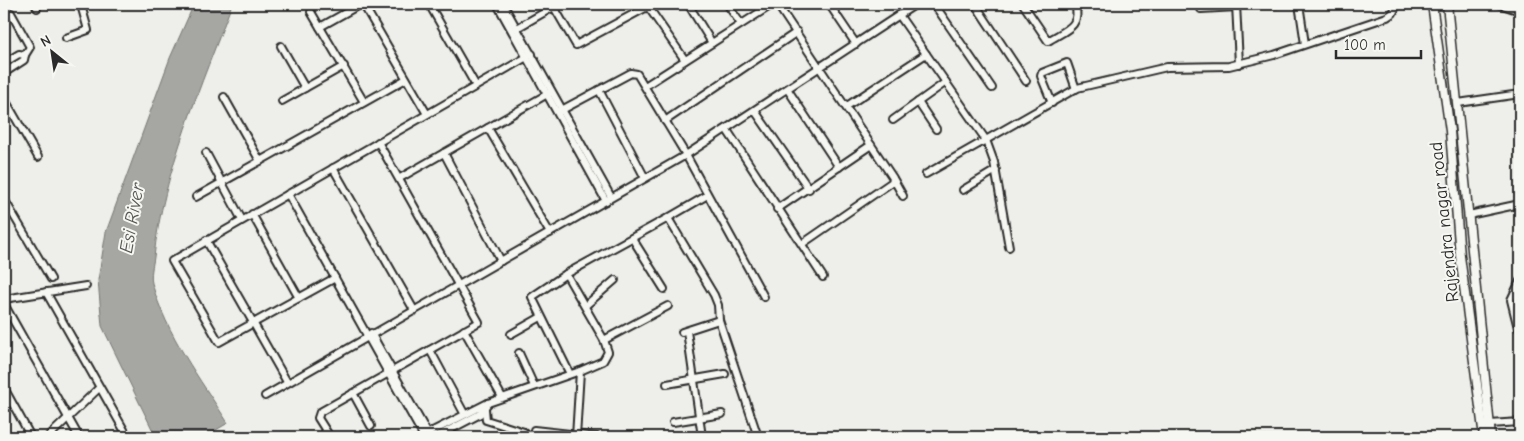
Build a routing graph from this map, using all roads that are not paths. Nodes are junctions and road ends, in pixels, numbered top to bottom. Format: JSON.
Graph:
{"nodes":[{"id":1,"x":80,"y":4,"type":"edge"},
{"id":2,"x":89,"y":4,"type":"edge"},
{"id":3,"x":362,"y":4,"type":"edge"},
{"id":4,"x":429,"y":4,"type":"edge"},
{"id":5,"x":498,"y":4,"type":"edge"},
{"id":6,"x":503,"y":4,"type":"edge"},
{"id":7,"x":688,"y":4,"type":"edge"},
{"id":8,"x":727,"y":4,"type":"edge"},
{"id":9,"x":774,"y":4,"type":"edge"},
{"id":10,"x":777,"y":4,"type":"edge"},
{"id":11,"x":829,"y":4,"type":"edge"},
{"id":12,"x":916,"y":4,"type":"edge"},
{"id":13,"x":934,"y":4,"type":"edge"},
{"id":14,"x":975,"y":4,"type":"edge"},
{"id":15,"x":1022,"y":4,"type":"edge"},
{"id":16,"x":1075,"y":4,"type":"edge"},
{"id":17,"x":1299,"y":4,"type":"edge"},
{"id":18,"x":1396,"y":4,"type":"edge"},
{"id":19,"x":1432,"y":4,"type":"edge"},
{"id":20,"x":1447,"y":4,"type":"edge"},
{"id":21,"x":1499,"y":4,"type":"edge"},
{"id":22,"x":556,"y":5,"type":"edge"},
{"id":23,"x":1236,"y":5,"type":"edge"},
{"id":24,"x":1201,"y":9,"type":"dead end"},
{"id":25,"x":311,"y":12,"type":"dead end"},
{"id":26,"x":11,"y":13,"type":"dead end"},
{"id":27,"x":1520,"y":13,"type":"edge"},
{"id":28,"x":899,"y":15,"type":"junction"},
{"id":29,"x":741,"y":24,"type":"junction"},
{"id":30,"x":320,"y":27,"type":"junction"},
{"id":31,"x":517,"y":28,"type":"junction"},
{"id":32,"x":797,"y":32,"type":"junction"},
{"id":33,"x":66,"y":38,"type":"dead end"},
{"id":34,"x":712,"y":43,"type":"junction"},
{"id":35,"x":856,"y":44,"type":"junction"},
{"id":36,"x":1305,"y":44,"type":"junction"},
{"id":37,"x":281,"y":46,"type":"dead end"},
{"id":38,"x":926,"y":54,"type":"junction"},
{"id":39,"x":25,"y":55,"type":"junction"},
{"id":40,"x":530,"y":55,"type":"junction"},
{"id":41,"x":685,"y":60,"type":"junction"},
{"id":42,"x":4,"y":63,"type":"edge"},
{"id":43,"x":1239,"y":64,"type":"junction"},
{"id":44,"x":820,"y":65,"type":"junction"},
{"id":45,"x":344,"y":66,"type":"junction"},
{"id":46,"x":4,"y":73,"type":"edge"},
{"id":47,"x":406,"y":79,"type":"junction"},
{"id":48,"x":1026,"y":81,"type":"dead end"},
{"id":49,"x":946,"y":82,"type":"junction"},
{"id":50,"x":476,"y":86,"type":"junction"},
{"id":51,"x":644,"y":86,"type":"junction"},
{"id":52,"x":305,"y":88,"type":"junction"},
{"id":53,"x":992,"y":88,"type":"dead end"},
{"id":54,"x":599,"y":90,"type":"junction"},
{"id":55,"x":788,"y":90,"type":"junction"},
{"id":56,"x":1071,"y":90,"type":"junction"},
{"id":57,"x":550,"y":93,"type":"junction"},
{"id":58,"x":1520,"y":94,"type":"edge"},
{"id":59,"x":4,"y":98,"type":"edge"},
{"id":60,"x":224,"y":98,"type":"dead end"},
{"id":61,"x":1055,"y":99,"type":"junction"},
{"id":62,"x":282,"y":101,"type":"dead end"},
{"id":63,"x":364,"y":102,"type":"junction"},
{"id":64,"x":918,"y":102,"type":"junction"},
{"id":65,"x":1458,"y":103,"type":"junction"},
{"id":66,"x":847,"y":106,"type":"junction"},
{"id":67,"x":561,"y":111,"type":"junction"},
{"id":68,"x":755,"y":111,"type":"junction"},
{"id":69,"x":427,"y":114,"type":"junction"},
{"id":70,"x":894,"y":120,"type":"dead end"},
{"id":71,"x":665,"y":121,"type":"junction"},
{"id":72,"x":488,"y":128,"type":"junction"},
{"id":73,"x":936,"y":129,"type":"dead end"},
{"id":74,"x":727,"y":130,"type":"junction"},
{"id":75,"x":986,"y":140,"type":"junction"},
{"id":76,"x":378,"y":142,"type":"junction"},
{"id":77,"x":871,"y":145,"type":"junction"},
{"id":78,"x":206,"y":153,"type":"dead end"},
{"id":79,"x":444,"y":153,"type":"junction"},
{"id":80,"x":686,"y":155,"type":"junction"},
{"id":81,"x":38,"y":156,"type":"dead end"},
{"id":82,"x":260,"y":161,"type":"junction"},
{"id":83,"x":839,"y":167,"type":"junction"},
{"id":84,"x":333,"y":168,"type":"junction"},
{"id":85,"x":996,"y":170,"type":"junction"},
{"id":86,"x":926,"y":174,"type":"dead end"},
{"id":87,"x":400,"y":178,"type":"junction"},
{"id":88,"x":645,"y":178,"type":"junction"},
{"id":89,"x":894,"y":180,"type":"junction"},
{"id":90,"x":222,"y":182,"type":"junction"},
{"id":91,"x":809,"y":189,"type":"junction"},
{"id":92,"x":962,"y":190,"type":"dead end"},
{"id":93,"x":288,"y":194,"type":"junction"},
{"id":94,"x":706,"y":196,"type":"junction"},
{"id":95,"x":903,"y":196,"type":"dead end"},
{"id":96,"x":196,"y":197,"type":"dead end"},
{"id":97,"x":4,"y":199,"type":"edge"},
{"id":98,"x":609,"y":199,"type":"junction"},
{"id":99,"x":1520,"y":204,"type":"edge"},
{"id":100,"x":777,"y":209,"type":"junction"},
{"id":101,"x":252,"y":214,"type":"junction"},
{"id":102,"x":1469,"y":215,"type":"junction"},
{"id":103,"x":668,"y":218,"type":"junction"},
{"id":104,"x":242,"y":220,"type":"junction"},
{"id":105,"x":550,"y":233,"type":"junction"},
{"id":106,"x":632,"y":238,"type":"junction"},
{"id":107,"x":206,"y":240,"type":"junction"},
{"id":108,"x":802,"y":244,"type":"junction"},
{"id":109,"x":1009,"y":247,"type":"dead end"},
{"id":110,"x":501,"y":261,"type":"junction"},
{"id":111,"x":566,"y":274,"type":"junction"},
{"id":112,"x":823,"y":277,"type":"dead end"},
{"id":113,"x":335,"y":278,"type":"junction"},
{"id":114,"x":51,"y":279,"type":"dead end"},
{"id":115,"x":615,"y":280,"type":"dead end"},
{"id":116,"x":1520,"y":281,"type":"edge"},
{"id":117,"x":459,"y":285,"type":"junction"},
{"id":118,"x":86,"y":286,"type":"dead end"},
{"id":119,"x":664,"y":289,"type":"dead end"},
{"id":120,"x":46,"y":292,"type":"junction"},
{"id":121,"x":764,"y":297,"type":"dead end"},
{"id":122,"x":300,"y":298,"type":"junction"},
{"id":123,"x":4,"y":299,"type":"edge"},
{"id":124,"x":4,"y":304,"type":"edge"},
{"id":125,"x":584,"y":306,"type":"junction"},
{"id":126,"x":668,"y":306,"type":"dead end"},
{"id":127,"x":414,"y":310,"type":"junction"},
{"id":128,"x":541,"y":317,"type":"junction"},
{"id":129,"x":719,"y":320,"type":"junction"},
{"id":130,"x":252,"y":324,"type":"junction"},
{"id":131,"x":1518,"y":328,"type":"dead end"},
{"id":132,"x":464,"y":330,"type":"junction"},
{"id":133,"x":511,"y":334,"type":"dead end"},
{"id":134,"x":369,"y":335,"type":"junction"},
{"id":135,"x":604,"y":340,"type":"junction"},
{"id":136,"x":430,"y":350,"type":"junction"},
{"id":137,"x":519,"y":353,"type":"dead end"},
{"id":138,"x":1483,"y":355,"type":"junction"},
{"id":139,"x":1474,"y":356,"type":"junction"},
{"id":140,"x":580,"y":371,"type":"junction"},
{"id":141,"x":390,"y":372,"type":"junction"},
{"id":142,"x":570,"y":374,"type":"junction"},
{"id":143,"x":725,"y":374,"type":"dead end"},
{"id":144,"x":693,"y":379,"type":"junction"},
{"id":145,"x":287,"y":382,"type":"junction"},
{"id":146,"x":667,"y":384,"type":"dead end"},
{"id":147,"x":534,"y":386,"type":"junction"},
{"id":148,"x":4,"y":388,"type":"edge"},
{"id":149,"x":100,"y":388,"type":"junction"},
{"id":150,"x":353,"y":393,"type":"junction"},
{"id":151,"x":265,"y":396,"type":"dead end"},
{"id":152,"x":502,"y":397,"type":"junction"},
{"id":153,"x":486,"y":406,"type":"junction"},
{"id":154,"x":464,"y":413,"type":"junction"},
{"id":155,"x":722,"y":414,"type":"dead end"},
{"id":156,"x":68,"y":418,"type":"junction"},
{"id":157,"x":699,"y":418,"type":"junction"},
{"id":158,"x":673,"y":422,"type":"dead end"},
{"id":159,"x":1520,"y":422,"type":"edge"},
{"id":160,"x":1490,"y":424,"type":"junction"},
{"id":161,"x":371,"y":426,"type":"dead end"},
{"id":162,"x":534,"y":430,"type":"dead end"},
{"id":163,"x":524,"y":432,"type":"dead end"},
{"id":164,"x":425,"y":436,"type":"edge"},
{"id":165,"x":576,"y":436,"type":"edge"},
{"id":166,"x":31,"y":437,"type":"edge"},
{"id":167,"x":48,"y":437,"type":"edge"},
{"id":168,"x":79,"y":437,"type":"edge"},
{"id":169,"x":128,"y":437,"type":"edge"},
{"id":170,"x":330,"y":437,"type":"edge"},
{"id":171,"x":436,"y":437,"type":"edge"},
{"id":172,"x":597,"y":437,"type":"edge"},
{"id":173,"x":702,"y":437,"type":"edge"},
{"id":174,"x":758,"y":437,"type":"edge"},
{"id":175,"x":1484,"y":437,"type":"edge"},
{"id":176,"x":1492,"y":437,"type":"edge"}],
"edges":[{"from":1,"to":2,"type":"street"},
{"from":1,"to":33,"type":"street"},
{"from":3,"to":30,"type":"street"},
{"from":3,"to":47,"type":"street"},
{"from":4,"to":50,"type":"street"},
{"from":5,"to":40,"type":"street"},
{"from":6,"to":31,"type":"street"},
{"from":7,"to":34,"type":"street"},
{"from":8,"to":29,"type":"street"},
{"from":9,"to":29,"type":"street"},
{"from":10,"to":32,"type":"street"},
{"from":11,"to":35,"type":"street"},
{"from":12,"to":28,"type":"street"},
{"from":13,"to":53,"type":"street"},
{"from":14,"to":48,"type":"street"},
{"from":15,"to":16,"type":"street"},
{"from":17,"to":36,"type":"street"},
{"from":18,"to":36,"type":"street"},
{"from":19,"to":139,"type":"main road","name":"Rajendra nagar road"},
{"from":20,"to":65,"type":"main road","name":"Rajendra nagar road"},
{"from":21,"to":27,"type":"street"},
{"from":22,"to":31,"type":"street"},
{"from":22,"to":41,"type":"street"},
{"from":23,"to":24,"type":"street"},
{"from":23,"to":43,"type":"street"},
{"from":25,"to":30,"type":"street"},
{"from":26,"to":39,"type":"street"},
{"from":28,"to":35,"type":"street"},
{"from":28,"to":38,"type":"street"},
{"from":29,"to":34,"type":"street"},
{"from":30,"to":45,"type":"street"},
{"from":31,"to":40,"type":"street"},
{"from":32,"to":44,"type":"street"},
{"from":32,"to":71,"type":"street"},
{"from":34,"to":41,"type":"street"},
{"from":35,"to":44,"type":"street"},
{"from":36,"to":43,"type":"street"},
{"from":37,"to":52,"type":"street"},
{"from":38,"to":49,"type":"street"},
{"from":38,"to":66,"type":"street"},
{"from":39,"to":42,"type":"street"},
{"from":39,"to":46,"type":"street"},
{"from":40,"to":50,"type":"street"},
{"from":40,"to":57,"type":"street"},
{"from":41,"to":51,"type":"street"},
{"from":43,"to":56,"type":"street"},
{"from":44,"to":55,"type":"street"},
{"from":44,"to":66,"type":"street"},
{"from":45,"to":52,"type":"street"},
{"from":45,"to":63,"type":"street"},
{"from":47,"to":63,"type":"street"},
{"from":47,"to":69,"type":"street"},
{"from":49,"to":64,"type":"street"},
{"from":49,"to":75,"type":"street"},
{"from":50,"to":69,"type":"street"},
{"from":51,"to":54,"type":"street"},
{"from":51,"to":71,"type":"street"},
{"from":52,"to":62,"type":"street"},
{"from":54,"to":67,"type":"street"},
{"from":54,"to":88,"type":"street"},
{"from":55,"to":68,"type":"street"},
{"from":55,"to":83,"type":"street"},
{"from":56,"to":61,"type":"street"},
{"from":56,"to":61,"type":"street"},
{"from":57,"to":67,"type":"street"},
{"from":57,"to":72,"type":"street"},
{"from":58,"to":65,"type":"street"},
{"from":59,"to":81,"type":"street"},
{"from":60,"to":82,"type":"street"},
{"from":61,"to":75,"type":"street"},
{"from":63,"to":82,"type":"street"},
{"from":64,"to":70,"type":"street"},
{"from":64,"to":73,"type":"street"},
{"from":65,"to":102,"type":"main road","name":"Rajendra nagar road"},
{"from":66,"to":77,"type":"street"},
{"from":67,"to":98,"type":"street"},
{"from":68,"to":74,"type":"street"},
{"from":68,"to":91,"type":"street"},
{"from":69,"to":76,"type":"street"},
{"from":71,"to":80,"type":"street"},
{"from":72,"to":79,"type":"street"},
{"from":72,"to":105,"type":"street"},
{"from":74,"to":80,"type":"street"},
{"from":74,"to":100,"type":"street"},
{"from":75,"to":85,"type":"street"},
{"from":75,"to":86,"type":"street"},
{"from":76,"to":84,"type":"street"},
{"from":76,"to":87,"type":"street"},
{"from":77,"to":83,"type":"street"},
{"from":77,"to":89,"type":"street"},
{"from":78,"to":90,"type":"street"},
{"from":79,"to":87,"type":"street"},
{"from":79,"to":110,"type":"street"},
{"from":80,"to":88,"type":"street"},
{"from":80,"to":94,"type":"street"},
{"from":82,"to":90,"type":"street"},
{"from":83,"to":91,"type":"street"},
{"from":84,"to":93,"type":"street"},
{"from":84,"to":127,"type":"street"},
{"from":85,"to":92,"type":"street"},
{"from":85,"to":109,"type":"street"},
{"from":87,"to":117,"type":"street"},
{"from":88,"to":98,"type":"street"},
{"from":89,"to":95,"type":"street"},
{"from":89,"to":108,"type":"street"},
{"from":90,"to":96,"type":"street"},
{"from":90,"to":104,"type":"street"},
{"from":91,"to":100,"type":"street"},
{"from":93,"to":101,"type":"street"},
{"from":93,"to":113,"type":"street"},
{"from":94,"to":103,"type":"street"},
{"from":94,"to":121,"type":"street"},
{"from":97,"to":114,"type":"street"},
{"from":98,"to":105,"type":"street"},
{"from":99,"to":102,"type":"street"},
{"from":100,"to":108,"type":"street"},
{"from":101,"to":104,"type":"street"},
{"from":101,"to":122,"type":"street"},
{"from":102,"to":138,"type":"main road","name":"Rajendra nagar road"},
{"from":103,"to":106,"type":"street"},
{"from":103,"to":129,"type":"street"},
{"from":104,"to":107,"type":"street"},
{"from":105,"to":110,"type":"street"},
{"from":106,"to":111,"type":"street"},
{"from":106,"to":119,"type":"street"},
{"from":107,"to":130,"type":"street"},
{"from":107,"to":130,"type":"street"},
{"from":108,"to":112,"type":"street"},
{"from":110,"to":117,"type":"street"},
{"from":111,"to":125,"type":"street"},
{"from":111,"to":128,"type":"street"},
{"from":113,"to":122,"type":"street"},
{"from":113,"to":134,"type":"street"},
{"from":115,"to":125,"type":"street"},
{"from":116,"to":131,"type":"street"},
{"from":117,"to":127,"type":"street"},
{"from":117,"to":132,"type":"street"},
{"from":118,"to":120,"type":"street"},
{"from":120,"to":123,"type":"street"},
{"from":120,"to":149,"type":"street"},
{"from":122,"to":130,"type":"street"},
{"from":124,"to":156,"type":"street"},
{"from":125,"to":135,"type":"street"},
{"from":126,"to":135,"type":"street"},
{"from":127,"to":134,"type":"street"},
{"from":128,"to":133,"type":"street"},
{"from":128,"to":142,"type":"street"},
{"from":129,"to":144,"type":"street"},
{"from":129,"to":174,"type":"street"},
{"from":130,"to":145,"type":"street"},
{"from":132,"to":136,"type":"street"},
{"from":132,"to":152,"type":"street"},
{"from":134,"to":141,"type":"street"},
{"from":134,"to":145,"type":"street"},
{"from":135,"to":140,"type":"street"},
{"from":136,"to":141,"type":"street"},
{"from":136,"to":154,"type":"street"},
{"from":137,"to":147,"type":"street"},
{"from":138,"to":139,"type":"main road"},
{"from":138,"to":160,"type":"main road","name":"Rajendra nagar road"},
{"from":139,"to":175,"type":"main road","name":"Rajendra nagar road"},
{"from":140,"to":142,"type":"street"},
{"from":140,"to":165,"type":"street"},
{"from":141,"to":150,"type":"street"},
{"from":141,"to":164,"type":"street"},
{"from":142,"to":147,"type":"street"},
{"from":143,"to":144,"type":"street"},
{"from":144,"to":146,"type":"street"},
{"from":144,"to":157,"type":"street"},
{"from":145,"to":151,"type":"street"},
{"from":147,"to":152,"type":"street"},
{"from":148,"to":166,"type":"street"},
{"from":149,"to":156,"type":"street"},
{"from":149,"to":169,"type":"street"},
{"from":150,"to":161,"type":"street"},
{"from":150,"to":170,"type":"street"},
{"from":152,"to":153,"type":"street"},
{"from":153,"to":154,"type":"street"},
{"from":153,"to":163,"type":"street"},
{"from":153,"to":171,"type":"street"},
{"from":154,"to":164,"type":"street"},
{"from":155,"to":157,"type":"street"},
{"from":156,"to":167,"type":"street"},
{"from":156,"to":168,"type":"street"},
{"from":157,"to":158,"type":"street"},
{"from":157,"to":173,"type":"street"},
{"from":159,"to":160,"type":"street"},
{"from":160,"to":176,"type":"main road","name":"Rajendra nagar road"},
{"from":162,"to":165,"type":"street"},
{"from":165,"to":172,"type":"street"}]}
